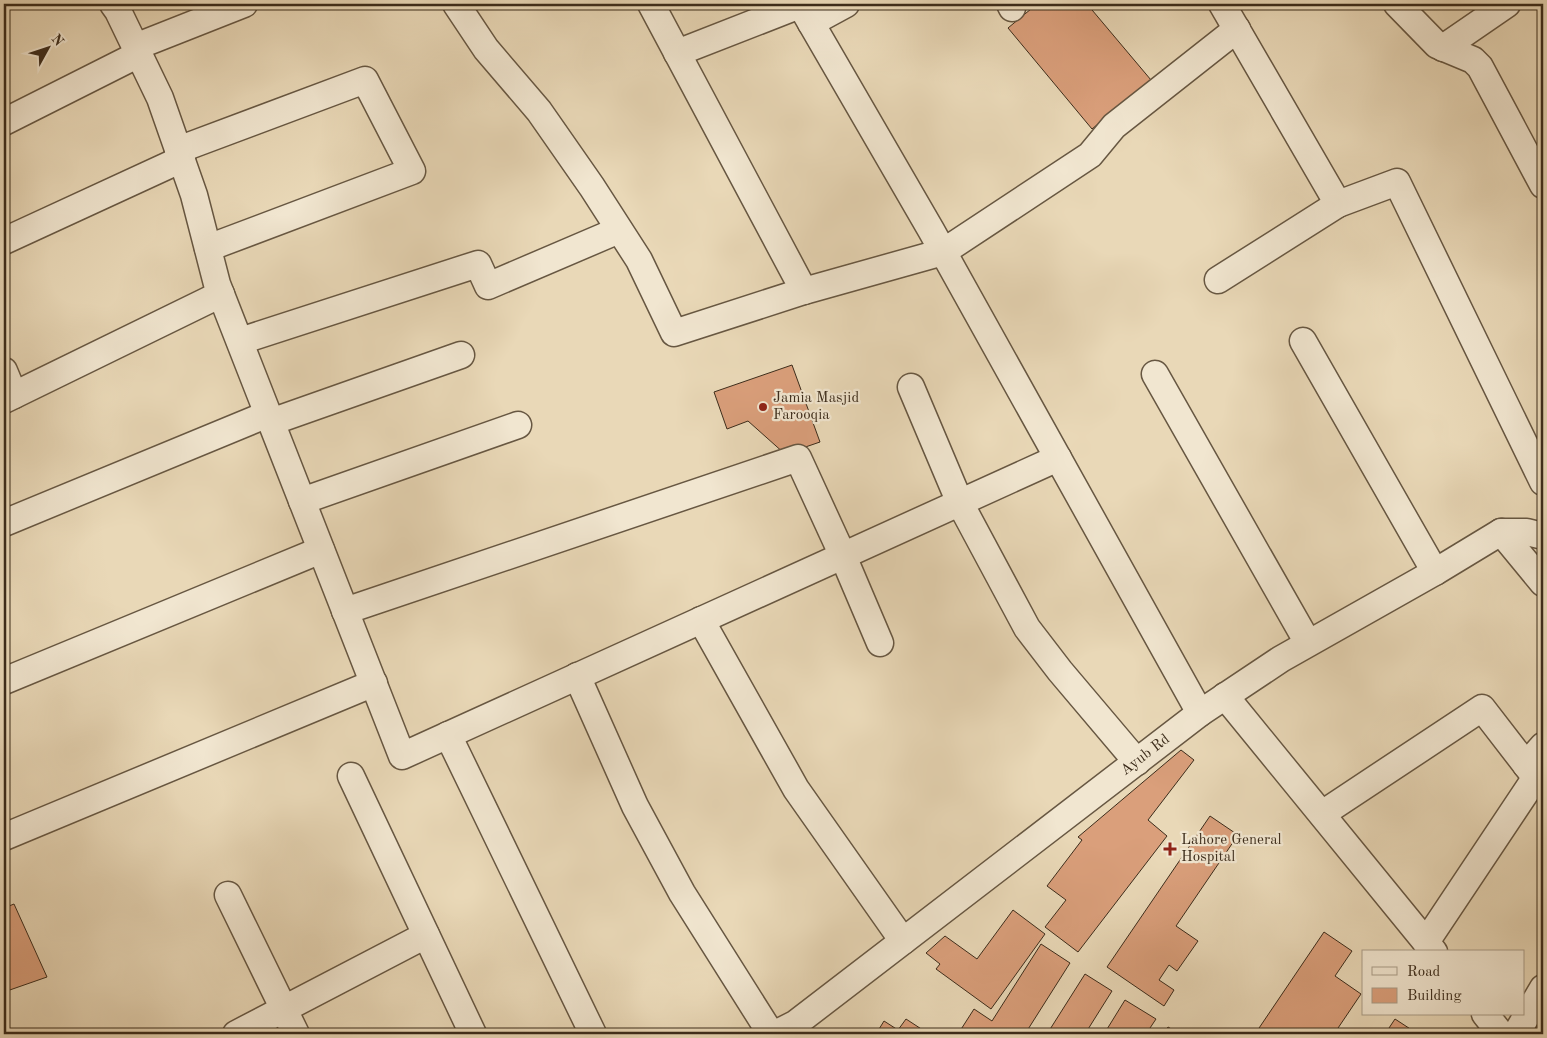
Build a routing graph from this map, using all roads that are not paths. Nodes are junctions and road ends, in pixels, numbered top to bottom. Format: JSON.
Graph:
{"nodes":[{"id":1,"x":113,"y":4,"type":"edge"},
{"id":2,"x":244,"y":4,"type":"edge"},
{"id":3,"x":456,"y":4,"type":"edge"},
{"id":4,"x":651,"y":4,"type":"edge"},
{"id":5,"x":846,"y":4,"type":"edge"},
{"id":6,"x":1222,"y":4,"type":"edge"},
{"id":7,"x":1397,"y":4,"type":"edge"},
{"id":8,"x":1507,"y":4,"type":"edge"},
{"id":9,"x":804,"y":10,"type":"edge"},
{"id":10,"x":1236,"y":29,"type":"junction"},
{"id":11,"x":1443,"y":48,"type":"junction"},
{"id":12,"x":137,"y":51,"type":"junction"},
{"id":13,"x":677,"y":53,"type":"junction"},
{"id":14,"x":4,"y":122,"type":"edge"},
{"id":15,"x":180,"y":154,"type":"junction"},
{"id":16,"x":1543,"y":184,"type":"edge"},
{"id":17,"x":1338,"y":204,"type":"junction"},
{"id":18,"x":619,"y":230,"type":"junction"},
{"id":19,"x":4,"y":241,"type":"edge"},
{"id":20,"x":208,"y":248,"type":"junction"},
{"id":21,"x":943,"y":252,"type":"junction"},
{"id":22,"x":1218,"y":280,"type":"dead end"},
{"id":23,"x":804,"y":291,"type":"junction"},
{"id":24,"x":221,"y":294,"type":"junction"},
{"id":25,"x":240,"y":341,"type":"junction"},
{"id":26,"x":1303,"y":341,"type":"dead end"},
{"id":27,"x":461,"y":355,"type":"dead end"},
{"id":28,"x":4,"y":371,"type":"edge"},
{"id":29,"x":1155,"y":374,"type":"dead end"},
{"id":30,"x":911,"y":387,"type":"dead end"},
{"id":31,"x":9,"y":397,"type":"edge"},
{"id":32,"x":270,"y":418,"type":"junction"},
{"id":33,"x":518,"y":426,"type":"dead end"},
{"id":34,"x":1058,"y":458,"type":"junction"},
{"id":35,"x":1543,"y":482,"type":"edge"},
{"id":36,"x":302,"y":502,"type":"junction"},
{"id":37,"x":960,"y":503,"type":"junction"},
{"id":38,"x":4,"y":523,"type":"edge"},
{"id":39,"x":1500,"y":532,"type":"junction"},
{"id":40,"x":1543,"y":536,"type":"edge"},
{"id":41,"x":321,"y":550,"type":"junction"},
{"id":42,"x":843,"y":556,"type":"junction"},
{"id":43,"x":1435,"y":572,"type":"junction"},
{"id":44,"x":1543,"y":583,"type":"edge"},
{"id":45,"x":345,"y":611,"type":"junction"},
{"id":46,"x":701,"y":620,"type":"junction"},
{"id":47,"x":880,"y":643,"type":"dead end"},
{"id":48,"x":1308,"y":644,"type":"junction"},
{"id":49,"x":577,"y":676,"type":"junction"},
{"id":50,"x":4,"y":681,"type":"edge"},
{"id":51,"x":374,"y":683,"type":"junction"},
{"id":52,"x":1225,"y":696,"type":"junction"},
{"id":53,"x":1200,"y":713,"type":"junction"},
{"id":54,"x":448,"y":735,"type":"junction"},
{"id":55,"x":1137,"y":762,"type":"junction"},
{"id":56,"x":1537,"y":769,"type":"edge"},
{"id":57,"x":351,"y":776,"type":"dead end"},
{"id":58,"x":1322,"y":814,"type":"junction"},
{"id":59,"x":4,"y":837,"type":"edge"},
{"id":60,"x":228,"y":895,"type":"dead end"},
{"id":61,"x":426,"y":935,"type":"junction"},
{"id":62,"x":903,"y":942,"type":"junction"},
{"id":63,"x":1430,"y":947,"type":"edge"},
{"id":64,"x":1543,"y":988,"type":"edge"},
{"id":65,"x":283,"y":1010,"type":"junction"},
{"id":66,"x":1487,"y":1016,"type":"edge"},
{"id":67,"x":236,"y":1034,"type":"edge"},
{"id":68,"x":296,"y":1034,"type":"edge"},
{"id":69,"x":473,"y":1034,"type":"edge"},
{"id":70,"x":593,"y":1034,"type":"edge"},
{"id":71,"x":770,"y":1034,"type":"edge"},
{"id":72,"x":775,"y":1034,"type":"edge"},
{"id":73,"x":1502,"y":1034,"type":"edge"},
{"id":74,"x":1516,"y":1034,"type":"edge"}],
"edges":[{"from":1,"to":12,"type":"street"},
{"from":2,"to":12,"type":"street"},
{"from":3,"to":18,"type":"street"},
{"from":4,"to":13,"type":"street"},
{"from":5,"to":9,"type":"street"},
{"from":6,"to":10,"type":"street"},
{"from":7,"to":11,"type":"street"},
{"from":8,"to":11,"type":"street"},
{"from":9,"to":13,"type":"street"},
{"from":9,"to":21,"type":"street"},
{"from":10,"to":17,"type":"street"},
{"from":10,"to":21,"type":"street"},
{"from":11,"to":16,"type":"street"},
{"from":12,"to":14,"type":"street"},
{"from":12,"to":15,"type":"street"},
{"from":13,"to":23,"type":"street"},
{"from":15,"to":19,"type":"street"},
{"from":15,"to":20,"type":"street"},
{"from":15,"to":20,"type":"street"},
{"from":17,"to":22,"type":"street"},
{"from":17,"to":35,"type":"street"},
{"from":18,"to":23,"type":"street"},
{"from":18,"to":25,"type":"street"},
{"from":20,"to":24,"type":"street"},
{"from":21,"to":23,"type":"street"},
{"from":21,"to":34,"type":"street"},
{"from":24,"to":25,"type":"street"},
{"from":24,"to":31,"type":"street"},
{"from":25,"to":32,"type":"street"},
{"from":26,"to":43,"type":"street"},
{"from":27,"to":32,"type":"street"},
{"from":28,"to":31,"type":"street"},
{"from":29,"to":48,"type":"street"},
{"from":30,"to":37,"type":"street"},
{"from":32,"to":36,"type":"street"},
{"from":32,"to":38,"type":"street"},
{"from":33,"to":36,"type":"street"},
{"from":34,"to":37,"type":"street"},
{"from":34,"to":53,"type":"street"},
{"from":36,"to":41,"type":"street"},
{"from":37,"to":42,"type":"street"},
{"from":37,"to":55,"type":"street"},
{"from":39,"to":40,"type":"street"},
{"from":39,"to":43,"type":"street","name":"Ayub Rd"},
{"from":39,"to":44,"type":"street"},
{"from":41,"to":45,"type":"street"},
{"from":41,"to":50,"type":"street"},
{"from":42,"to":45,"type":"street"},
{"from":42,"to":46,"type":"street"},
{"from":42,"to":47,"type":"street"},
{"from":43,"to":48,"type":"street","name":"Ayub Rd"},
{"from":45,"to":51,"type":"street"},
{"from":46,"to":49,"type":"street"},
{"from":46,"to":62,"type":"street"},
{"from":48,"to":52,"type":"street","name":"Ayub Rd"},
{"from":49,"to":54,"type":"street"},
{"from":49,"to":71,"type":"street"},
{"from":51,"to":54,"type":"street"},
{"from":51,"to":59,"type":"street"},
{"from":52,"to":53,"type":"street","name":"Ayub Rd"},
{"from":52,"to":58,"type":"street"},
{"from":53,"to":55,"type":"street","name":"Ayub Rd"},
{"from":54,"to":70,"type":"street"},
{"from":55,"to":62,"type":"street","name":"Ayub Rd"},
{"from":56,"to":58,"type":"street"},
{"from":56,"to":63,"type":"street"},
{"from":57,"to":61,"type":"street"},
{"from":58,"to":63,"type":"street"},
{"from":60,"to":65,"type":"street"},
{"from":61,"to":65,"type":"street"},
{"from":61,"to":69,"type":"street"},
{"from":62,"to":72,"type":"street","name":"Ayub Rd"},
{"from":64,"to":74,"type":"street"},
{"from":65,"to":67,"type":"street"},
{"from":65,"to":68,"type":"street"},
{"from":66,"to":73,"type":"street"}]}
